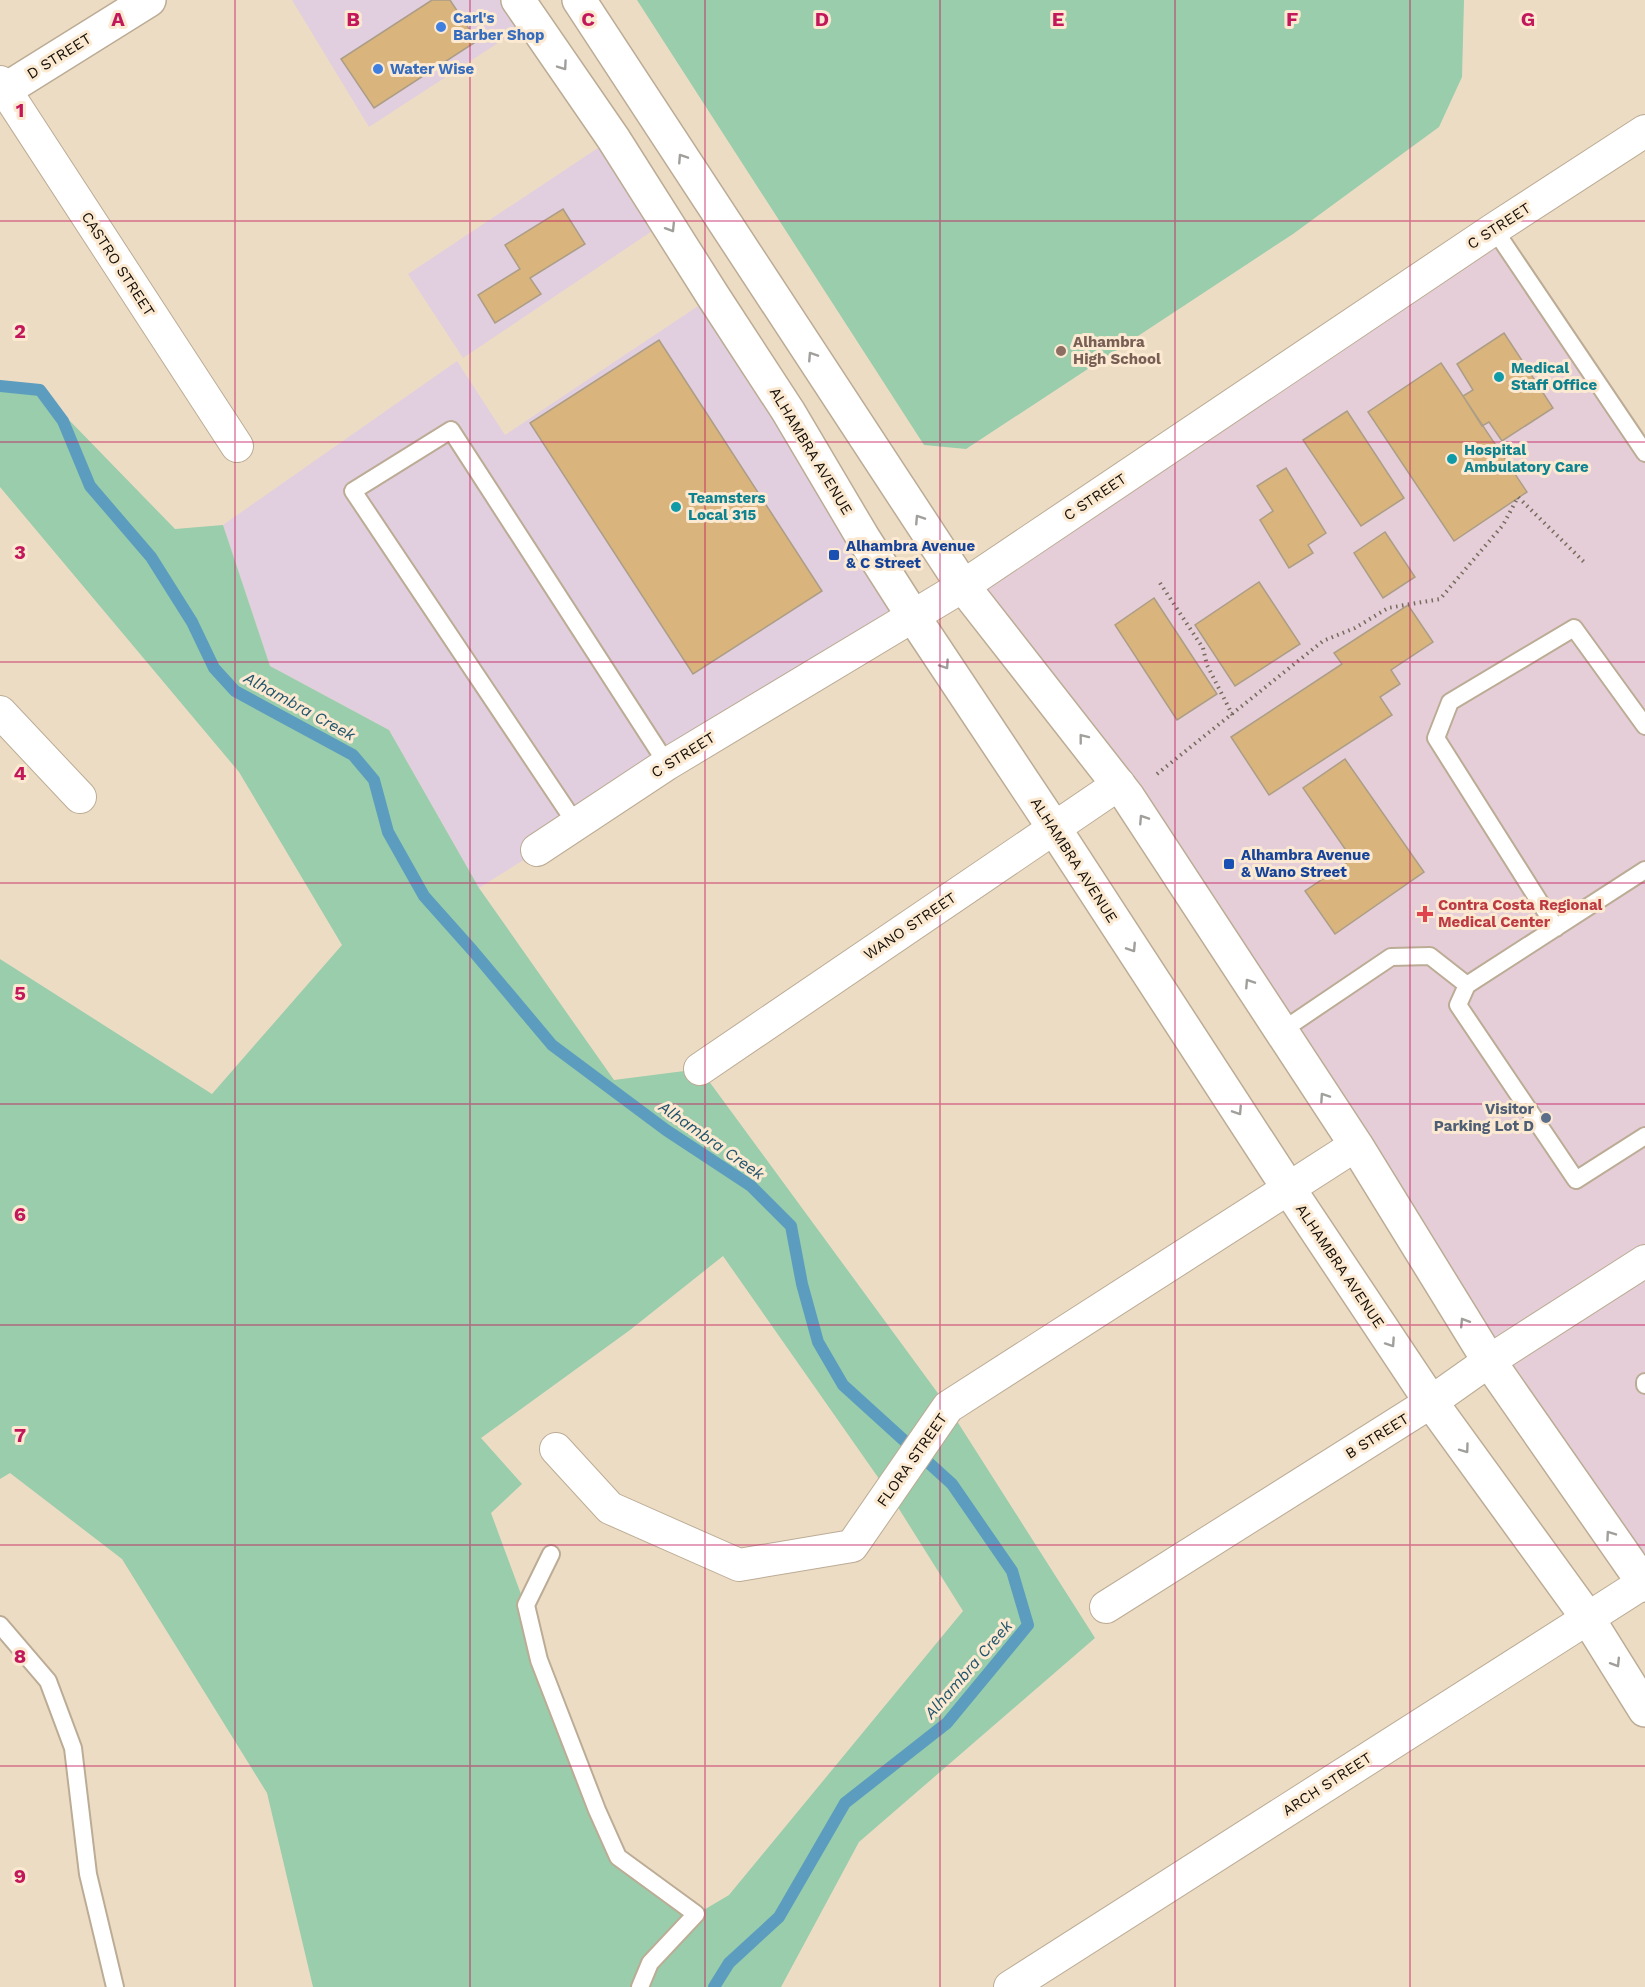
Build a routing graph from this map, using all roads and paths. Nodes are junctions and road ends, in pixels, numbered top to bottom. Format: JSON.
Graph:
{"nodes":[{"id":1,"x":148,"y":0,"type":"edge"},
{"id":2,"x":518,"y":0,"type":"edge"},
{"id":3,"x":579,"y":0,"type":"edge"},
{"id":4,"x":1,"y":88,"type":"edge"},
{"id":5,"x":1645,"y":131,"type":"edge"},
{"id":6,"x":1494,"y":229,"type":"junction"},
{"id":7,"x":237,"y":446,"type":"dead end"},
{"id":8,"x":1645,"y":453,"type":"edge"},
{"id":9,"x":1585,"y":563,"type":"dead end"},
{"id":10,"x":1160,"y":583,"type":"dead end"},
{"id":11,"x":963,"y":586,"type":"junction"},
{"id":12,"x":913,"y":616,"type":"junction"},
{"id":13,"x":0,"y":712,"type":"edge"},
{"id":14,"x":1233,"y":716,"type":"junction"},
{"id":15,"x":1645,"y":726,"type":"edge"},
{"id":16,"x":667,"y":764,"type":"junction"},
{"id":17,"x":1124,"y":790,"type":"junction"},
{"id":18,"x":80,"y":797,"type":"dead end"},
{"id":19,"x":576,"y":824,"type":"junction"},
{"id":20,"x":1054,"y":828,"type":"junction"},
{"id":21,"x":537,"y":850,"type":"dead end"},
{"id":22,"x":1645,"y":870,"type":"edge"},
{"id":23,"x":1556,"y":928,"type":"junction"},
{"id":24,"x":1467,"y":985,"type":"junction"},
{"id":25,"x":1280,"y":1032,"type":"junction"},
{"id":26,"x":700,"y":1069,"type":"dead end"},
{"id":27,"x":1645,"y":1136,"type":"edge"},
{"id":28,"x":1356,"y":1146,"type":"junction"},
{"id":29,"x":1289,"y":1189,"type":"junction"},
{"id":30,"x":1645,"y":1261,"type":"edge"},
{"id":31,"x":1489,"y":1361,"type":"junction"},
{"id":32,"x":1431,"y":1402,"type":"junction"},
{"id":33,"x":556,"y":1449,"type":"dead end"},
{"id":34,"x":551,"y":1554,"type":"dead end"},
{"id":35,"x":1644,"y":1584,"type":"edge"},
{"id":36,"x":1106,"y":1607,"type":"dead end"},
{"id":37,"x":1587,"y":1617,"type":"junction"},
{"id":38,"x":0,"y":1625,"type":"edge"},
{"id":39,"x":1645,"y":1710,"type":"edge"},
{"id":40,"x":115,"y":1987,"type":"edge"},
{"id":41,"x":640,"y":1987,"type":"edge"},
{"id":42,"x":1010,"y":1987,"type":"edge"}],
"edges":[{"from":1,"to":4,"type":"main road","name":"D STREET"},
{"from":2,"to":12,"type":"main road","name":"ALHAMBRA AVENUE","one_way":true},
{"from":11,"to":3,"type":"main road","one_way":true},
{"from":4,"to":7,"type":"street","name":"CASTRO STREET"},
{"from":5,"to":6,"type":"street","name":"C STREET"},
{"from":6,"to":8,"type":"lane"},
{"from":6,"to":11,"type":"street","name":"C STREET"},
{"from":9,"to":14,"type":"path"},
{"from":10,"to":14,"type":"path"},
{"from":11,"to":12,"type":"street","name":"C STREET"},
{"from":17,"to":11,"type":"main road","one_way":true},
{"from":12,"to":16,"type":"street","name":"C STREET"},
{"from":12,"to":20,"type":"main road","name":"ALHAMBRA AVENUE","one_way":true},
{"from":13,"to":18,"type":"street"},
{"from":14,"to":17,"type":"path"},
{"from":15,"to":23,"type":"lane"},
{"from":16,"to":19,"type":"street","name":"C STREET"},
{"from":16,"to":19,"type":"lane"},
{"from":17,"to":20,"type":"street","name":"WANO STREET"},
{"from":25,"to":17,"type":"main road","one_way":true},
{"from":19,"to":21,"type":"street","name":"C STREET"},
{"from":20,"to":26,"type":"street","name":"WANO STREET"},
{"from":20,"to":29,"type":"main road","name":"ALHAMBRA AVENUE","one_way":true},
{"from":22,"to":23,"type":"lane"},
{"from":23,"to":24,"type":"lane"},
{"from":24,"to":25,"type":"lane"},
{"from":24,"to":27,"type":"lane"},
{"from":28,"to":25,"type":"main road","one_way":true},
{"from":28,"to":29,"type":"street","name":"FLORA STREET"},
{"from":31,"to":28,"type":"main road","one_way":true},
{"from":29,"to":32,"type":"main road","name":"ALHAMBRA AVENUE","one_way":true},
{"from":29,"to":33,"type":"street","name":"FLORA STREET"},
{"from":30,"to":31,"type":"street","name":"B STREET"},
{"from":31,"to":32,"type":"street","name":"B STREET"},
{"from":35,"to":31,"type":"main road","one_way":true},
{"from":32,"to":36,"type":"street","name":"B STREET"},
{"from":32,"to":37,"type":"main road","name":"ALHAMBRA AVENUE","one_way":true},
{"from":34,"to":41,"type":"lane"},
{"from":35,"to":37,"type":"street","name":"ARCH STREET"},
{"from":37,"to":39,"type":"main road","name":"ALHAMBRA AVENUE","one_way":true},
{"from":37,"to":42,"type":"street","name":"ARCH STREET"},
{"from":38,"to":40,"type":"lane"}]}
